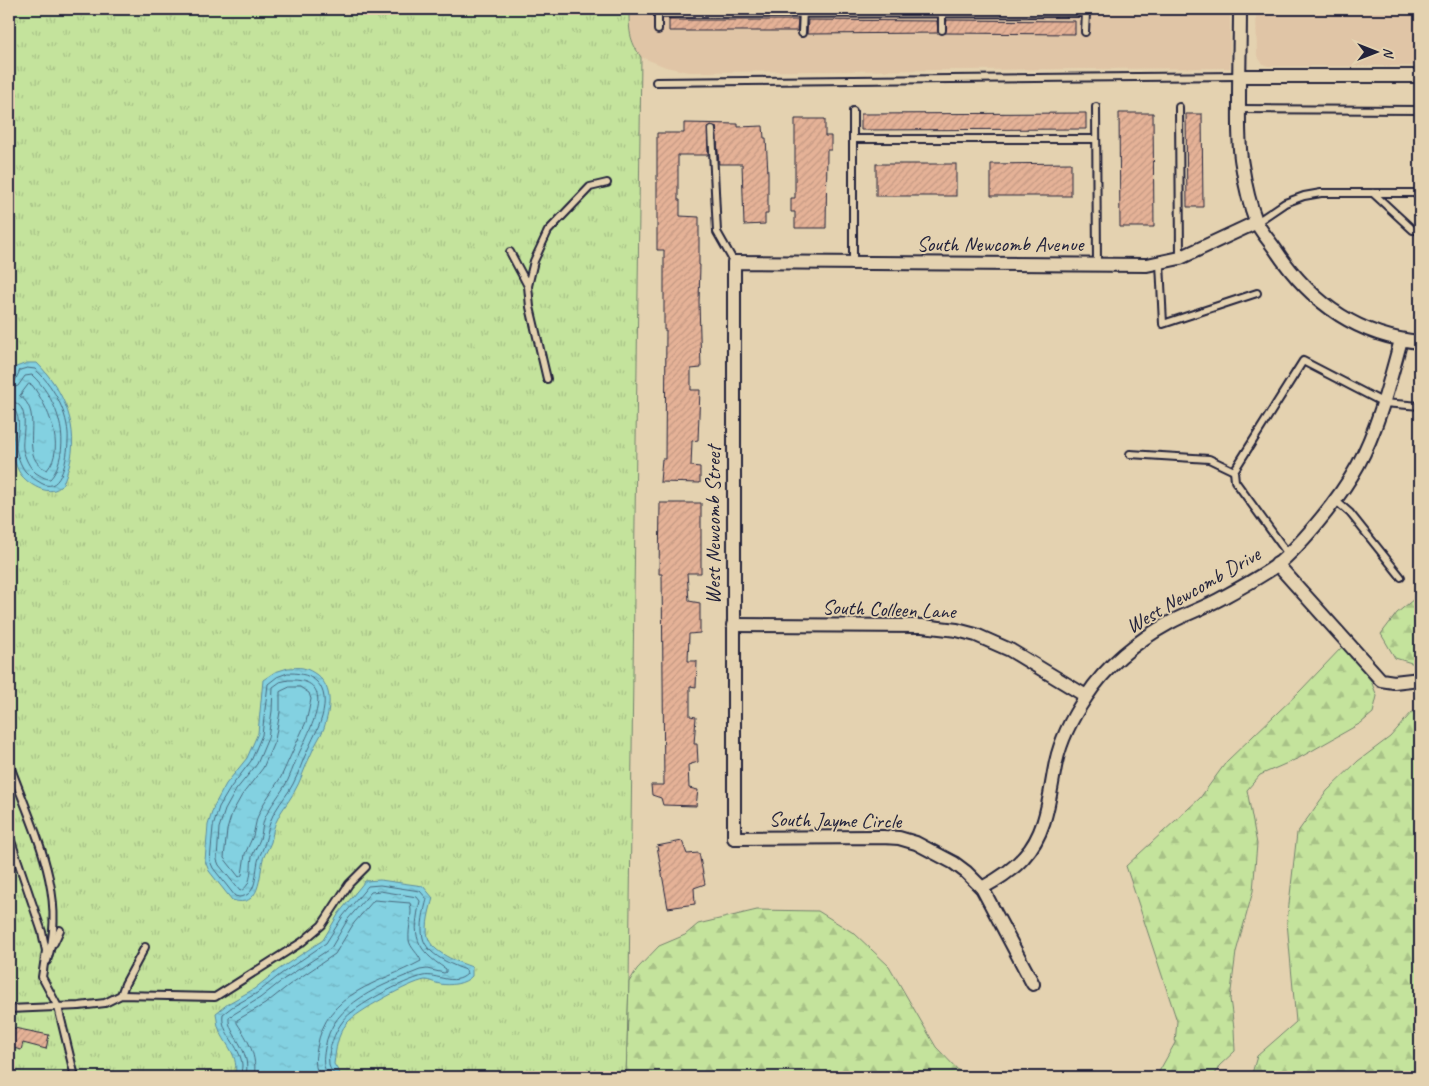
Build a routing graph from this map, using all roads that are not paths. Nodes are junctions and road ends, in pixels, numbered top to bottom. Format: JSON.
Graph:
{"nodes":[{"id":1,"x":1240,"y":9,"type":"edge"},
{"id":2,"x":803,"y":11,"type":"edge"},
{"id":3,"x":942,"y":11,"type":"edge"},
{"id":4,"x":1086,"y":11,"type":"edge"},
{"id":5,"x":658,"y":12,"type":"edge"},
{"id":6,"x":658,"y":30,"type":"dead end"},
{"id":7,"x":942,"y":30,"type":"dead end"},
{"id":8,"x":1085,"y":32,"type":"dead end"},
{"id":9,"x":802,"y":33,"type":"dead end"},
{"id":10,"x":1239,"y":76,"type":"junction"},
{"id":11,"x":1420,"y":76,"type":"edge"},
{"id":12,"x":656,"y":82,"type":"dead end"},
{"id":13,"x":1096,"y":107,"type":"dead end"},
{"id":14,"x":1179,"y":107,"type":"dead end"},
{"id":15,"x":1239,"y":109,"type":"junction"},
{"id":16,"x":1420,"y":110,"type":"edge"},
{"id":17,"x":853,"y":111,"type":"dead end"},
{"id":18,"x":712,"y":130,"type":"dead end"},
{"id":19,"x":853,"y":138,"type":"junction"},
{"id":20,"x":1096,"y":139,"type":"junction"},
{"id":21,"x":607,"y":183,"type":"dead end"},
{"id":22,"x":1373,"y":193,"type":"junction"},
{"id":23,"x":1420,"y":193,"type":"edge"},
{"id":24,"x":1256,"y":222,"type":"junction"},
{"id":25,"x":1420,"y":230,"type":"edge"},
{"id":26,"x":510,"y":252,"type":"dead end"},
{"id":27,"x":1180,"y":258,"type":"junction"},
{"id":28,"x":734,"y":262,"type":"junction"},
{"id":29,"x":853,"y":263,"type":"junction"},
{"id":30,"x":1160,"y":263,"type":"junction"},
{"id":31,"x":1097,"y":264,"type":"junction"},
{"id":32,"x":528,"y":286,"type":"junction"},
{"id":33,"x":1257,"y":293,"type":"dead end"},
{"id":34,"x":1401,"y":340,"type":"junction"},
{"id":35,"x":1420,"y":342,"type":"edge"},
{"id":36,"x":547,"y":379,"type":"dead end"},
{"id":37,"x":1384,"y":403,"type":"junction"},
{"id":38,"x":1420,"y":406,"type":"edge"},
{"id":39,"x":1130,"y":454,"type":"dead end"},
{"id":40,"x":1234,"y":471,"type":"junction"},
{"id":41,"x":1335,"y":500,"type":"junction"},
{"id":42,"x":1288,"y":554,"type":"junction"},
{"id":43,"x":1278,"y":564,"type":"junction"},
{"id":44,"x":1401,"y":577,"type":"dead end"},
{"id":45,"x":733,"y":625,"type":"junction"},
{"id":46,"x":1420,"y":680,"type":"edge"},
{"id":47,"x":1086,"y":696,"type":"junction"},
{"id":48,"x":9,"y":763,"type":"edge"},
{"id":49,"x":734,"y":787,"type":"joint"},
{"id":50,"x":9,"y":835,"type":"edge"},
{"id":51,"x":366,"y":867,"type":"dead end"},
{"id":52,"x":982,"y":888,"type":"junction"},
{"id":53,"x":60,"y":930,"type":"dead end"},
{"id":54,"x":53,"y":944,"type":"junction"},
{"id":55,"x":145,"y":947,"type":"dead end"},
{"id":56,"x":42,"y":976,"type":"junction"},
{"id":57,"x":1033,"y":984,"type":"dead end"},
{"id":58,"x":121,"y":995,"type":"junction"},
{"id":59,"x":58,"y":1007,"type":"junction"},
{"id":60,"x":9,"y":1009,"type":"edge"},
{"id":61,"x":75,"y":1077,"type":"edge"}],
"edges":[{"from":1,"to":10,"type":"street"},
{"from":2,"to":3,"type":"lane"},
{"from":2,"to":5,"type":"lane"},
{"from":2,"to":9,"type":"lane"},
{"from":3,"to":4,"type":"lane"},
{"from":3,"to":7,"type":"lane"},
{"from":4,"to":8,"type":"lane"},
{"from":5,"to":6,"type":"lane"},
{"from":10,"to":11,"type":"street"},
{"from":10,"to":12,"type":"lane"},
{"from":10,"to":15,"type":"street"},
{"from":13,"to":20,"type":"lane"},
{"from":14,"to":27,"type":"lane"},
{"from":15,"to":16,"type":"lane"},
{"from":15,"to":24,"type":"street"},
{"from":17,"to":19,"type":"lane"},
{"from":18,"to":28,"type":"lane"},
{"from":19,"to":20,"type":"lane"},
{"from":19,"to":29,"type":"lane"},
{"from":20,"to":31,"type":"lane"},
{"from":21,"to":32,"type":"lane"},
{"from":22,"to":23,"type":"lane"},
{"from":22,"to":24,"type":"lane"},
{"from":22,"to":25,"type":"lane"},
{"from":24,"to":27,"type":"street","name":"South Newcomb Avenue"},
{"from":24,"to":34,"type":"street"},
{"from":26,"to":32,"type":"lane"},
{"from":27,"to":30,"type":"street","name":"South Newcomb Avenue"},
{"from":28,"to":29,"type":"street","name":"South Newcomb Avenue"},
{"from":28,"to":45,"type":"street","name":"West Newcomb Street"},
{"from":29,"to":31,"type":"street","name":"South Newcomb Avenue"},
{"from":30,"to":31,"type":"street","name":"South Newcomb Avenue"},
{"from":30,"to":33,"type":"lane"},
{"from":32,"to":36,"type":"lane"},
{"from":34,"to":35,"type":"street"},
{"from":34,"to":37,"type":"street","name":"West Newcomb Drive"},
{"from":37,"to":38,"type":"lane"},
{"from":37,"to":40,"type":"lane"},
{"from":37,"to":41,"type":"street","name":"West Newcomb Drive"},
{"from":39,"to":40,"type":"lane"},
{"from":40,"to":42,"type":"lane"},
{"from":41,"to":42,"type":"street","name":"West Newcomb Drive"},
{"from":41,"to":44,"type":"lane"},
{"from":42,"to":43,"type":"street","name":"West Newcomb Drive"},
{"from":43,"to":46,"type":"street"},
{"from":43,"to":47,"type":"street","name":"West Newcomb Drive"},
{"from":45,"to":47,"type":"street","name":"South Colleen Lane"},
{"from":45,"to":49,"type":"street","name":"West Newcomb Street"},
{"from":47,"to":52,"type":"street","name":"West Newcomb Drive"},
{"from":48,"to":54,"type":"lane"},
{"from":49,"to":52,"type":"street","name":"South Jayme Circle"},
{"from":50,"to":56,"type":"lane"},
{"from":51,"to":58,"type":"lane"},
{"from":52,"to":57,"type":"street","name":"South Jayme Circle"},
{"from":53,"to":54,"type":"lane"},
{"from":54,"to":56,"type":"lane"},
{"from":55,"to":58,"type":"lane"},
{"from":56,"to":59,"type":"lane"},
{"from":58,"to":59,"type":"lane"},
{"from":59,"to":60,"type":"lane"},
{"from":59,"to":61,"type":"lane"}]}
